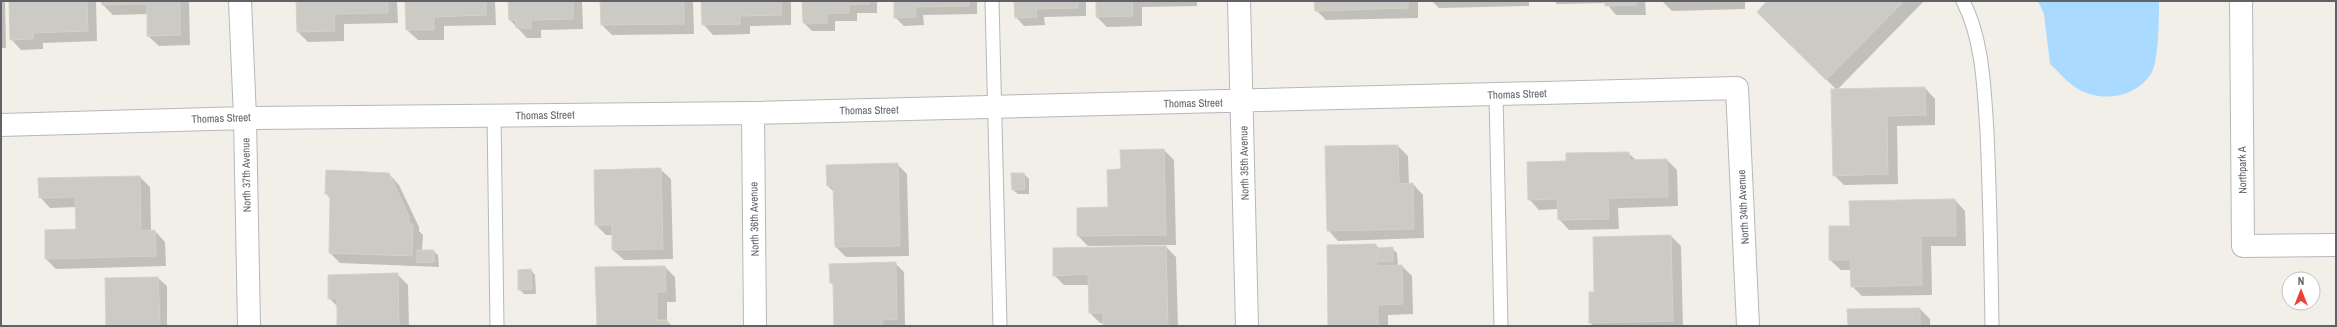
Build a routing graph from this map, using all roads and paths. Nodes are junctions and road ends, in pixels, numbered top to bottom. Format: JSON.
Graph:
{"nodes":[{"id":1,"x":240,"y":1,"type":"edge"},
{"id":2,"x":992,"y":1,"type":"edge"},
{"id":3,"x":1239,"y":1,"type":"edge"},
{"id":4,"x":1963,"y":1,"type":"edge"},
{"id":5,"x":2241,"y":1,"type":"edge"},
{"id":6,"x":1738,"y":88,"type":"joint"},
{"id":7,"x":1496,"y":95,"type":"junction"},
{"id":8,"x":1243,"y":102,"type":"junction"},
{"id":9,"x":995,"y":107,"type":"junction"},
{"id":10,"x":753,"y":113,"type":"junction"},
{"id":11,"x":494,"y":115,"type":"junction"},
{"id":12,"x":245,"y":118,"type":"junction"},
{"id":13,"x":1,"y":125,"type":"edge"},
{"id":14,"x":2336,"y":245,"type":"edge"},
{"id":15,"x":249,"y":326,"type":"edge"},
{"id":16,"x":497,"y":326,"type":"edge"},
{"id":17,"x":755,"y":326,"type":"edge"},
{"id":18,"x":1000,"y":326,"type":"edge"},
{"id":19,"x":1247,"y":326,"type":"edge"},
{"id":20,"x":1501,"y":326,"type":"edge"},
{"id":21,"x":1748,"y":326,"type":"edge"},
{"id":22,"x":1992,"y":326,"type":"edge"}],
"edges":[{"from":1,"to":12,"type":"street","name":"North 37th Avenue"},
{"from":2,"to":9,"type":"lane"},
{"from":3,"to":8,"type":"street","name":"North 35th Avenue"},
{"from":4,"to":22,"type":"lane"},
{"from":5,"to":14,"type":"street","name":"Northpark A"},
{"from":6,"to":7,"type":"street","name":"Thomas Street"},
{"from":6,"to":21,"type":"street","name":"North 34th Avenue"},
{"from":7,"to":8,"type":"street","name":"Thomas Street"},
{"from":7,"to":20,"type":"lane"},
{"from":8,"to":9,"type":"street","name":"Thomas Street"},
{"from":8,"to":19,"type":"street","name":"North 35th Avenue"},
{"from":9,"to":10,"type":"street","name":"Thomas Street"},
{"from":9,"to":18,"type":"lane"},
{"from":10,"to":11,"type":"street","name":"Thomas Street"},
{"from":10,"to":17,"type":"street","name":"North 36th Avenue"},
{"from":11,"to":12,"type":"street","name":"Thomas Street"},
{"from":11,"to":16,"type":"lane"},
{"from":12,"to":13,"type":"street","name":"Thomas Street"},
{"from":12,"to":15,"type":"street","name":"North 37th Avenue"}]}
